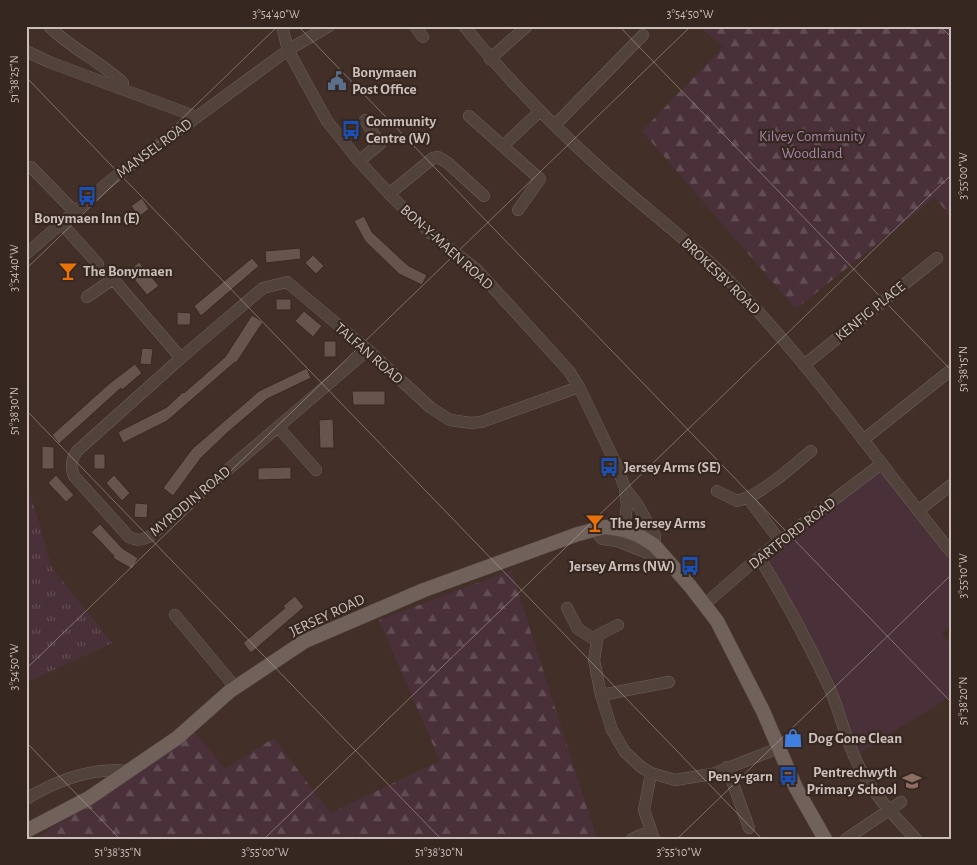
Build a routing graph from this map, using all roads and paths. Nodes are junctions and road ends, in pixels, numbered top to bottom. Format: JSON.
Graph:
{"nodes":[{"id":1,"x":49,"y":26,"type":"edge"},
{"id":2,"x":282,"y":26,"type":"edge"},
{"id":3,"x":328,"y":26,"type":"edge"},
{"id":4,"x":416,"y":26,"type":"edge"},
{"id":5,"x":464,"y":26,"type":"edge"},
{"id":6,"x":526,"y":26,"type":"edge"},
{"id":7,"x":643,"y":35,"type":"dead end"},
{"id":8,"x":423,"y":37,"type":"dead end"},
{"id":9,"x":288,"y":50,"type":"junction"},
{"id":10,"x":26,"y":51,"type":"edge"},
{"id":11,"x":490,"y":59,"type":"junction"},
{"id":12,"x":122,"y":89,"type":"junction"},
{"id":13,"x":540,"y":111,"type":"junction"},
{"id":14,"x":469,"y":116,"type":"dead end"},
{"id":15,"x":197,"y":117,"type":"junction"},
{"id":16,"x":365,"y":120,"type":"dead end"},
{"id":17,"x":555,"y":125,"type":"junction"},
{"id":18,"x":503,"y":146,"type":"junction"},
{"id":19,"x":359,"y":161,"type":"junction"},
{"id":20,"x":31,"y":168,"type":"dead end"},
{"id":21,"x":389,"y":194,"type":"junction"},
{"id":22,"x":484,"y":196,"type":"dead end"},
{"id":23,"x":518,"y":210,"type":"dead end"},
{"id":24,"x":75,"y":212,"type":"junction"},
{"id":25,"x":61,"y":223,"type":"junction"},
{"id":26,"x":27,"y":251,"type":"edge"},
{"id":27,"x":936,"y":258,"type":"dead end"},
{"id":28,"x":98,"y":264,"type":"dead end"},
{"id":29,"x":87,"y":297,"type":"dead end"},
{"id":30,"x":368,"y":350,"type":"junction"},
{"id":31,"x":180,"y":358,"type":"junction"},
{"id":32,"x":804,"y":365,"type":"junction"},
{"id":33,"x":951,"y":370,"type":"edge"},
{"id":34,"x":578,"y":387,"type":"junction"},
{"id":35,"x":278,"y":427,"type":"junction"},
{"id":36,"x":863,"y":440,"type":"junction"},
{"id":37,"x":811,"y":451,"type":"dead end"},
{"id":38,"x":881,"y":464,"type":"junction"},
{"id":39,"x":316,"y":470,"type":"dead end"},
{"id":40,"x":951,"y":485,"type":"edge"},
{"id":41,"x":625,"y":488,"type":"junction"},
{"id":42,"x":717,"y":491,"type":"dead end"},
{"id":43,"x":748,"y":498,"type":"junction"},
{"id":44,"x":918,"y":511,"type":"junction"},
{"id":45,"x":593,"y":529,"type":"junction"},
{"id":46,"x":624,"y":530,"type":"junction"},
{"id":47,"x":780,"y":541,"type":"junction"},
{"id":48,"x":658,"y":548,"type":"junction"},
{"id":49,"x":951,"y":552,"type":"edge"},
{"id":50,"x":759,"y":557,"type":"junction"},
{"id":51,"x":705,"y":604,"type":"junction"},
{"id":52,"x":567,"y":608,"type":"dead end"},
{"id":53,"x":175,"y":615,"type":"dead end"},
{"id":54,"x":618,"y":625,"type":"dead end"},
{"id":55,"x":597,"y":641,"type":"junction"},
{"id":56,"x":669,"y":682,"type":"dead end"},
{"id":57,"x":235,"y":688,"type":"junction"},
{"id":58,"x":601,"y":696,"type":"junction"},
{"id":59,"x":779,"y":748,"type":"junction"},
{"id":60,"x":728,"y":767,"type":"junction"},
{"id":61,"x":128,"y":771,"type":"junction"},
{"id":62,"x":652,"y":773,"type":"junction"},
{"id":63,"x":26,"y":799,"type":"edge"},
{"id":64,"x":901,"y":802,"type":"dead end"},
{"id":65,"x":888,"y":811,"type":"junction"},
{"id":66,"x":749,"y":828,"type":"dead end"},
{"id":67,"x":26,"y":831,"type":"edge"},
{"id":68,"x":652,"y":835,"type":"edge"},
{"id":69,"x":632,"y":839,"type":"edge"},
{"id":70,"x":825,"y":839,"type":"edge"},
{"id":71,"x":846,"y":839,"type":"edge"},
{"id":72,"x":916,"y":839,"type":"edge"}],
"edges":[{"from":1,"to":12,"type":"street"},
{"from":2,"to":9,"type":"street","name":"BON-Y-MAEN ROAD"},
{"from":3,"to":9,"type":"street","name":"MANSEL ROAD"},
{"from":4,"to":8,"type":"street"},
{"from":5,"to":11,"type":"street","name":"BROKESBY ROAD"},
{"from":6,"to":11,"type":"street"},
{"from":7,"to":17,"type":"street"},
{"from":9,"to":15,"type":"street","name":"MANSEL ROAD"},
{"from":9,"to":19,"type":"street","name":"BON-Y-MAEN ROAD"},
{"from":10,"to":12,"type":"street"},
{"from":11,"to":13,"type":"street","name":"BROKESBY ROAD"},
{"from":12,"to":15,"type":"street"},
{"from":13,"to":17,"type":"street","name":"BROKESBY ROAD"},
{"from":13,"to":18,"type":"street"},
{"from":14,"to":18,"type":"street"},
{"from":15,"to":24,"type":"street","name":"MANSEL ROAD"},
{"from":16,"to":19,"type":"street"},
{"from":17,"to":32,"type":"street","name":"BROKESBY ROAD"},
{"from":18,"to":23,"type":"street"},
{"from":19,"to":21,"type":"street","name":"BON-Y-MAEN ROAD"},
{"from":20,"to":24,"type":"street"},
{"from":21,"to":22,"type":"street"},
{"from":21,"to":34,"type":"street","name":"BON-Y-MAEN ROAD"},
{"from":24,"to":25,"type":"street","name":"MANSEL ROAD"},
{"from":25,"to":26,"type":"street","name":"MANSEL ROAD"},
{"from":25,"to":28,"type":"street"},
{"from":27,"to":32,"type":"street","name":"KENFIG PLACE"},
{"from":29,"to":31,"type":"street"},
{"from":30,"to":31,"type":"street","name":"TALFAN ROAD"},
{"from":30,"to":34,"type":"street","name":"TALFAN ROAD"},
{"from":30,"to":35,"type":"street","name":"MYRDDIN ROAD"},
{"from":31,"to":35,"type":"street","name":"MYRDDIN ROAD"},
{"from":32,"to":36,"type":"street","name":"BROKESBY ROAD"},
{"from":33,"to":36,"type":"street"},
{"from":34,"to":41,"type":"street","name":"BON-Y-MAEN ROAD"},
{"from":35,"to":39,"type":"street"},
{"from":36,"to":38,"type":"street","name":"BROKESBY ROAD"},
{"from":37,"to":43,"type":"street"},
{"from":38,"to":44,"type":"street","name":"BROKESBY ROAD"},
{"from":38,"to":47,"type":"street","name":"DARTFORD ROAD"},
{"from":40,"to":44,"type":"street"},
{"from":41,"to":46,"type":"street","name":"BON-Y-MAEN ROAD"},
{"from":41,"to":48,"type":"street"},
{"from":42,"to":43,"type":"street"},
{"from":43,"to":47,"type":"street"},
{"from":44,"to":49,"type":"street","name":"BROKESBY ROAD"},
{"from":45,"to":46,"type":"main road","name":"JERSEY ROAD"},
{"from":45,"to":48,"type":"street"},
{"from":45,"to":57,"type":"main road","name":"JERSEY ROAD"},
{"from":46,"to":48,"type":"main road"},
{"from":47,"to":50,"type":"street","name":"DARTFORD ROAD"},
{"from":48,"to":51,"type":"main road"},
{"from":50,"to":51,"type":"street","name":"DARTFORD ROAD"},
{"from":50,"to":65,"type":"street"},
{"from":51,"to":59,"type":"main road"},
{"from":52,"to":55,"type":"street"},
{"from":53,"to":57,"type":"street"},
{"from":54,"to":55,"type":"street"},
{"from":55,"to":58,"type":"street"},
{"from":56,"to":58,"type":"street"},
{"from":57,"to":61,"type":"main road","name":"JERSEY ROAD"},
{"from":58,"to":62,"type":"street"},
{"from":59,"to":60,"type":"street"},
{"from":59,"to":70,"type":"main road"},
{"from":60,"to":62,"type":"street"},
{"from":60,"to":66,"type":"street"},
{"from":61,"to":63,"type":"street"},
{"from":61,"to":67,"type":"main road","name":"JERSEY ROAD"},
{"from":62,"to":68,"type":"street"},
{"from":64,"to":65,"type":"street"},
{"from":65,"to":71,"type":"street"},
{"from":65,"to":72,"type":"street"},
{"from":68,"to":69,"type":"street"}]}
